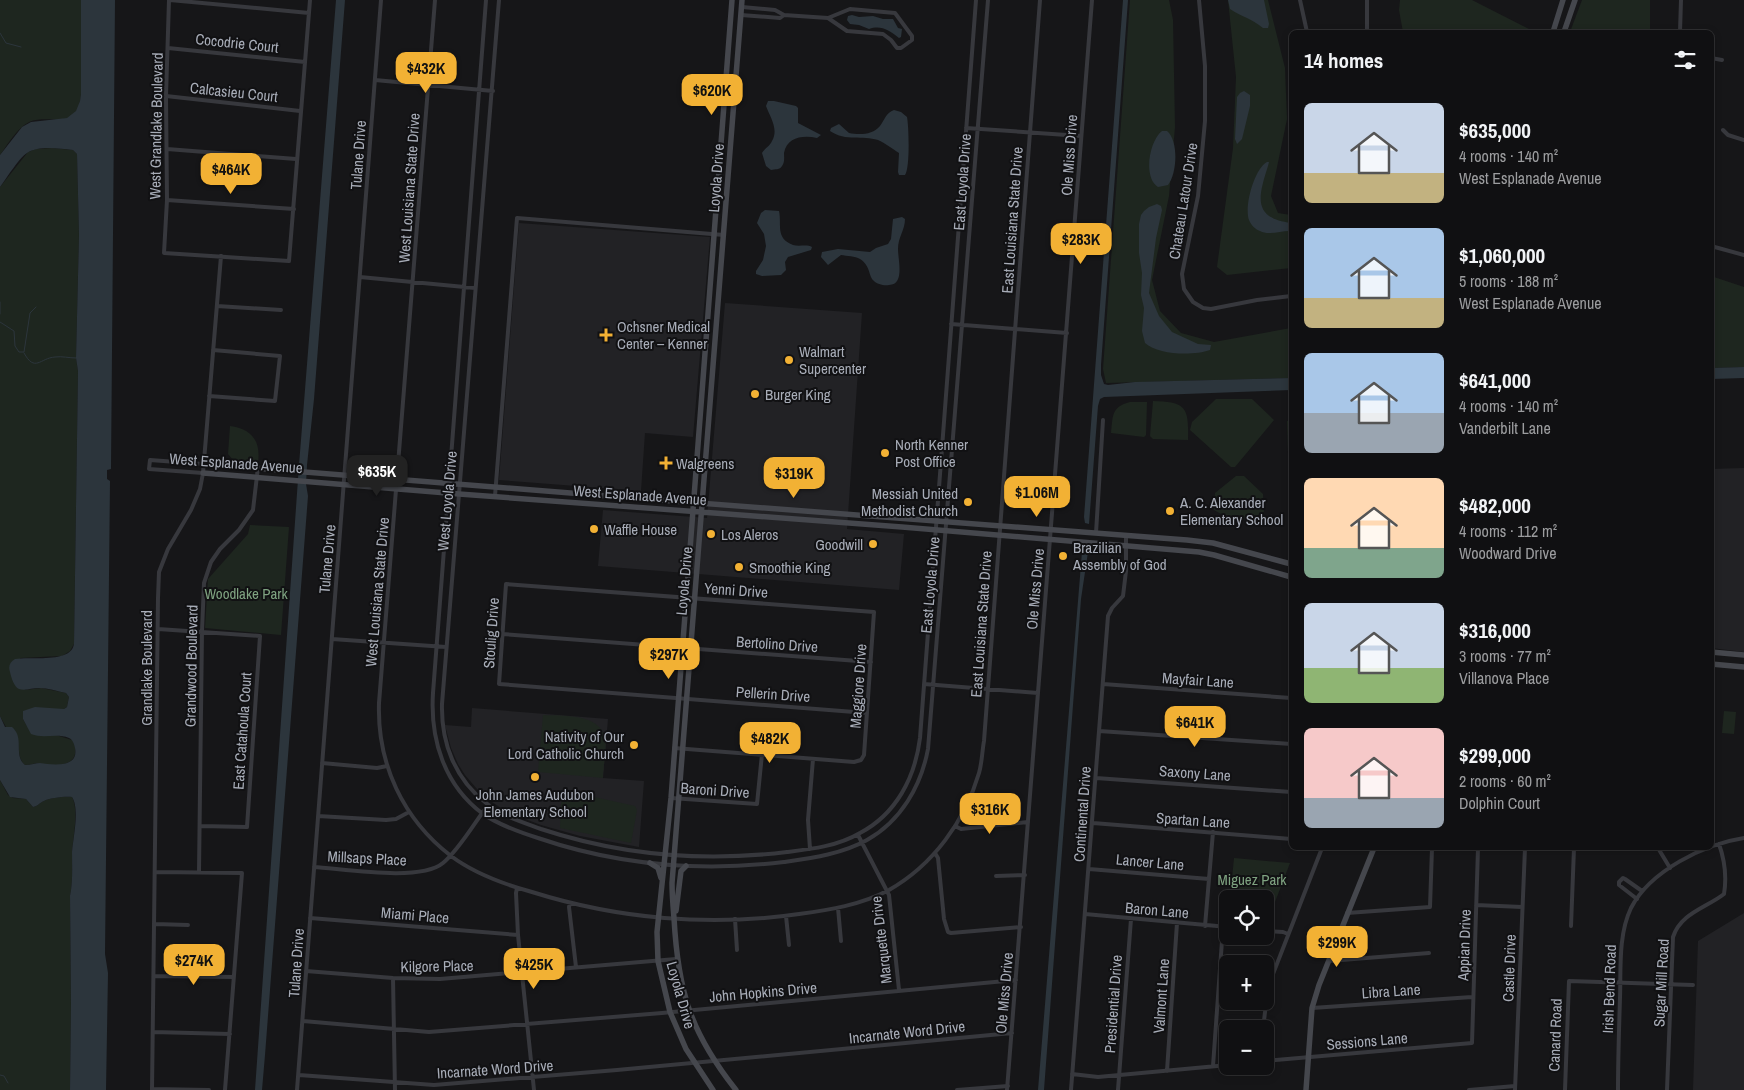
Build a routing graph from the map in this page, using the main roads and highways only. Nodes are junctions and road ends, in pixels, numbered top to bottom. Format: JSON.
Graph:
{"nodes":[{"id":1,"x":732,"y":0,"type":"edge"},
{"id":2,"x":1563,"y":0,"type":"edge"},
{"id":3,"x":1575,"y":0,"type":"edge"},
{"id":4,"x":742,"y":3,"type":"edge"},
{"id":5,"x":1553,"y":30,"type":"edge"},
{"id":6,"x":1565,"y":30,"type":"edge"},
{"id":7,"x":727,"y":56,"type":"junction"},
{"id":8,"x":738,"y":57,"type":"junction"},
{"id":9,"x":725,"y":86,"type":"junction"},
{"id":10,"x":736,"y":87,"type":"junction"},
{"id":11,"x":719,"y":165,"type":"junction"},
{"id":12,"x":729,"y":166,"type":"junction"},
{"id":13,"x":707,"y":312,"type":"junction"},
{"id":14,"x":718,"y":313,"type":"junction"},
{"id":15,"x":203,"y":464,"type":"road end"},
{"id":16,"x":203,"y":472,"type":"road end"},
{"id":17,"x":694,"y":502,"type":"junction"},
{"id":18,"x":703,"y":503,"type":"junction"},
{"id":19,"x":766,"y":508,"type":"junction"},
{"id":20,"x":693,"y":511,"type":"junction"},
{"id":21,"x":810,"y":511,"type":"junction"},
{"id":22,"x":702,"y":512,"type":"junction"},
{"id":23,"x":855,"y":514,"type":"junction"},
{"id":24,"x":765,"y":517,"type":"junction"},
{"id":25,"x":903,"y":518,"type":"junction"},
{"id":26,"x":810,"y":520,"type":"junction"},
{"id":27,"x":854,"y":524,"type":"junction"},
{"id":28,"x":902,"y":527,"type":"junction"},
{"id":29,"x":692,"y":530,"type":"junction"},
{"id":30,"x":700,"y":530,"type":"junction"},
{"id":31,"x":1146,"y":537,"type":"junction"},
{"id":32,"x":1191,"y":540,"type":"junction"},
{"id":33,"x":1151,"y":548,"type":"junction"},
{"id":34,"x":1182,"y":551,"type":"junction"},
{"id":35,"x":1289,"y":563,"type":"edge"},
{"id":36,"x":1289,"y":576,"type":"edge"},
{"id":37,"x":1714,"y":652,"type":"edge"},
{"id":38,"x":1744,"y":655,"type":"edge"},
{"id":39,"x":1714,"y":664,"type":"edge"},
{"id":40,"x":1744,"y":667,"type":"edge"},
{"id":41,"x":1373,"y":850,"type":"edge"},
{"id":42,"x":650,"y":863,"type":"road end"},
{"id":43,"x":686,"y":866,"type":"road end"},
{"id":44,"x":662,"y":884,"type":"junction"},
{"id":45,"x":674,"y":919,"type":"junction"},
{"id":46,"x":713,"y":1090,"type":"edge"},
{"id":47,"x":736,"y":1090,"type":"edge"},
{"id":48,"x":1306,"y":1090,"type":"edge"}],
"edges":[{"from":1,"to":7,"type":"main road","name":"Loyola Drive"},
{"from":2,"to":5,"type":"main road"},
{"from":3,"to":6,"type":"main road"},
{"from":4,"to":8,"type":"main road","name":"Loyola Drive"},
{"from":7,"to":8,"type":"main road"},
{"from":7,"to":9,"type":"main road","name":"Loyola Drive"},
{"from":8,"to":10,"type":"main road","name":"Loyola Drive"},
{"from":9,"to":10,"type":"main road"},
{"from":9,"to":11,"type":"main road","name":"Loyola Drive"},
{"from":10,"to":12,"type":"main road","name":"Loyola Drive"},
{"from":11,"to":12,"type":"main road"},
{"from":11,"to":13,"type":"main road","name":"Loyola Drive"},
{"from":12,"to":14,"type":"main road","name":"Loyola Drive"},
{"from":13,"to":14,"type":"main road"},
{"from":13,"to":17,"type":"main road","name":"Loyola Drive"},
{"from":14,"to":18,"type":"main road","name":"Loyola Drive"},
{"from":15,"to":17,"type":"main road","name":"West Esplanade Avenue"},
{"from":16,"to":20,"type":"main road","name":"West Esplanade Avenue"},
{"from":17,"to":18,"type":"main road","name":"West Esplanade Avenue"},
{"from":17,"to":20,"type":"main road","name":"Loyola Drive"},
{"from":18,"to":19,"type":"main road","name":"West Esplanade Avenue"},
{"from":18,"to":22,"type":"main road","name":"Loyola Drive"},
{"from":19,"to":21,"type":"main road","name":"West Esplanade Avenue"},
{"from":19,"to":24,"type":"main road"},
{"from":20,"to":22,"type":"main road","name":"West Esplanade Avenue"},
{"from":20,"to":29,"type":"main road","name":"Loyola Drive"},
{"from":21,"to":23,"type":"main road","name":"West Esplanade Avenue"},
{"from":21,"to":26,"type":"main road"},
{"from":22,"to":24,"type":"main road","name":"West Esplanade Avenue"},
{"from":22,"to":30,"type":"main road","name":"Loyola Drive"},
{"from":23,"to":25,"type":"main road","name":"West Esplanade Avenue"},
{"from":23,"to":27,"type":"main road"},
{"from":24,"to":26,"type":"main road","name":"West Esplanade Avenue"},
{"from":25,"to":28,"type":"main road"},
{"from":25,"to":31,"type":"main road","name":"West Esplanade Avenue"},
{"from":26,"to":27,"type":"main road","name":"West Esplanade Avenue"},
{"from":27,"to":28,"type":"main road","name":"West Esplanade Avenue"},
{"from":28,"to":33,"type":"main road","name":"West Esplanade Avenue"},
{"from":29,"to":30,"type":"main road"},
{"from":29,"to":44,"type":"main road","name":"Loyola Drive"},
{"from":30,"to":45,"type":"main road","name":"Loyola Drive"},
{"from":31,"to":32,"type":"main road","name":"West Esplanade Avenue"},
{"from":31,"to":33,"type":"main road"},
{"from":32,"to":34,"type":"main road"},
{"from":32,"to":35,"type":"main road","name":"West Esplanade Avenue"},
{"from":33,"to":34,"type":"main road","name":"West Esplanade Avenue"},
{"from":34,"to":36,"type":"main road","name":"West Esplanade Avenue"},
{"from":37,"to":38,"type":"main road"},
{"from":39,"to":40,"type":"main road"},
{"from":41,"to":48,"type":"main road"},
{"from":42,"to":44,"type":"main road"},
{"from":43,"to":45,"type":"main road"},
{"from":44,"to":46,"type":"main road","name":"Loyola Drive"},
{"from":45,"to":47,"type":"main road","name":"Loyola Drive"}]}
